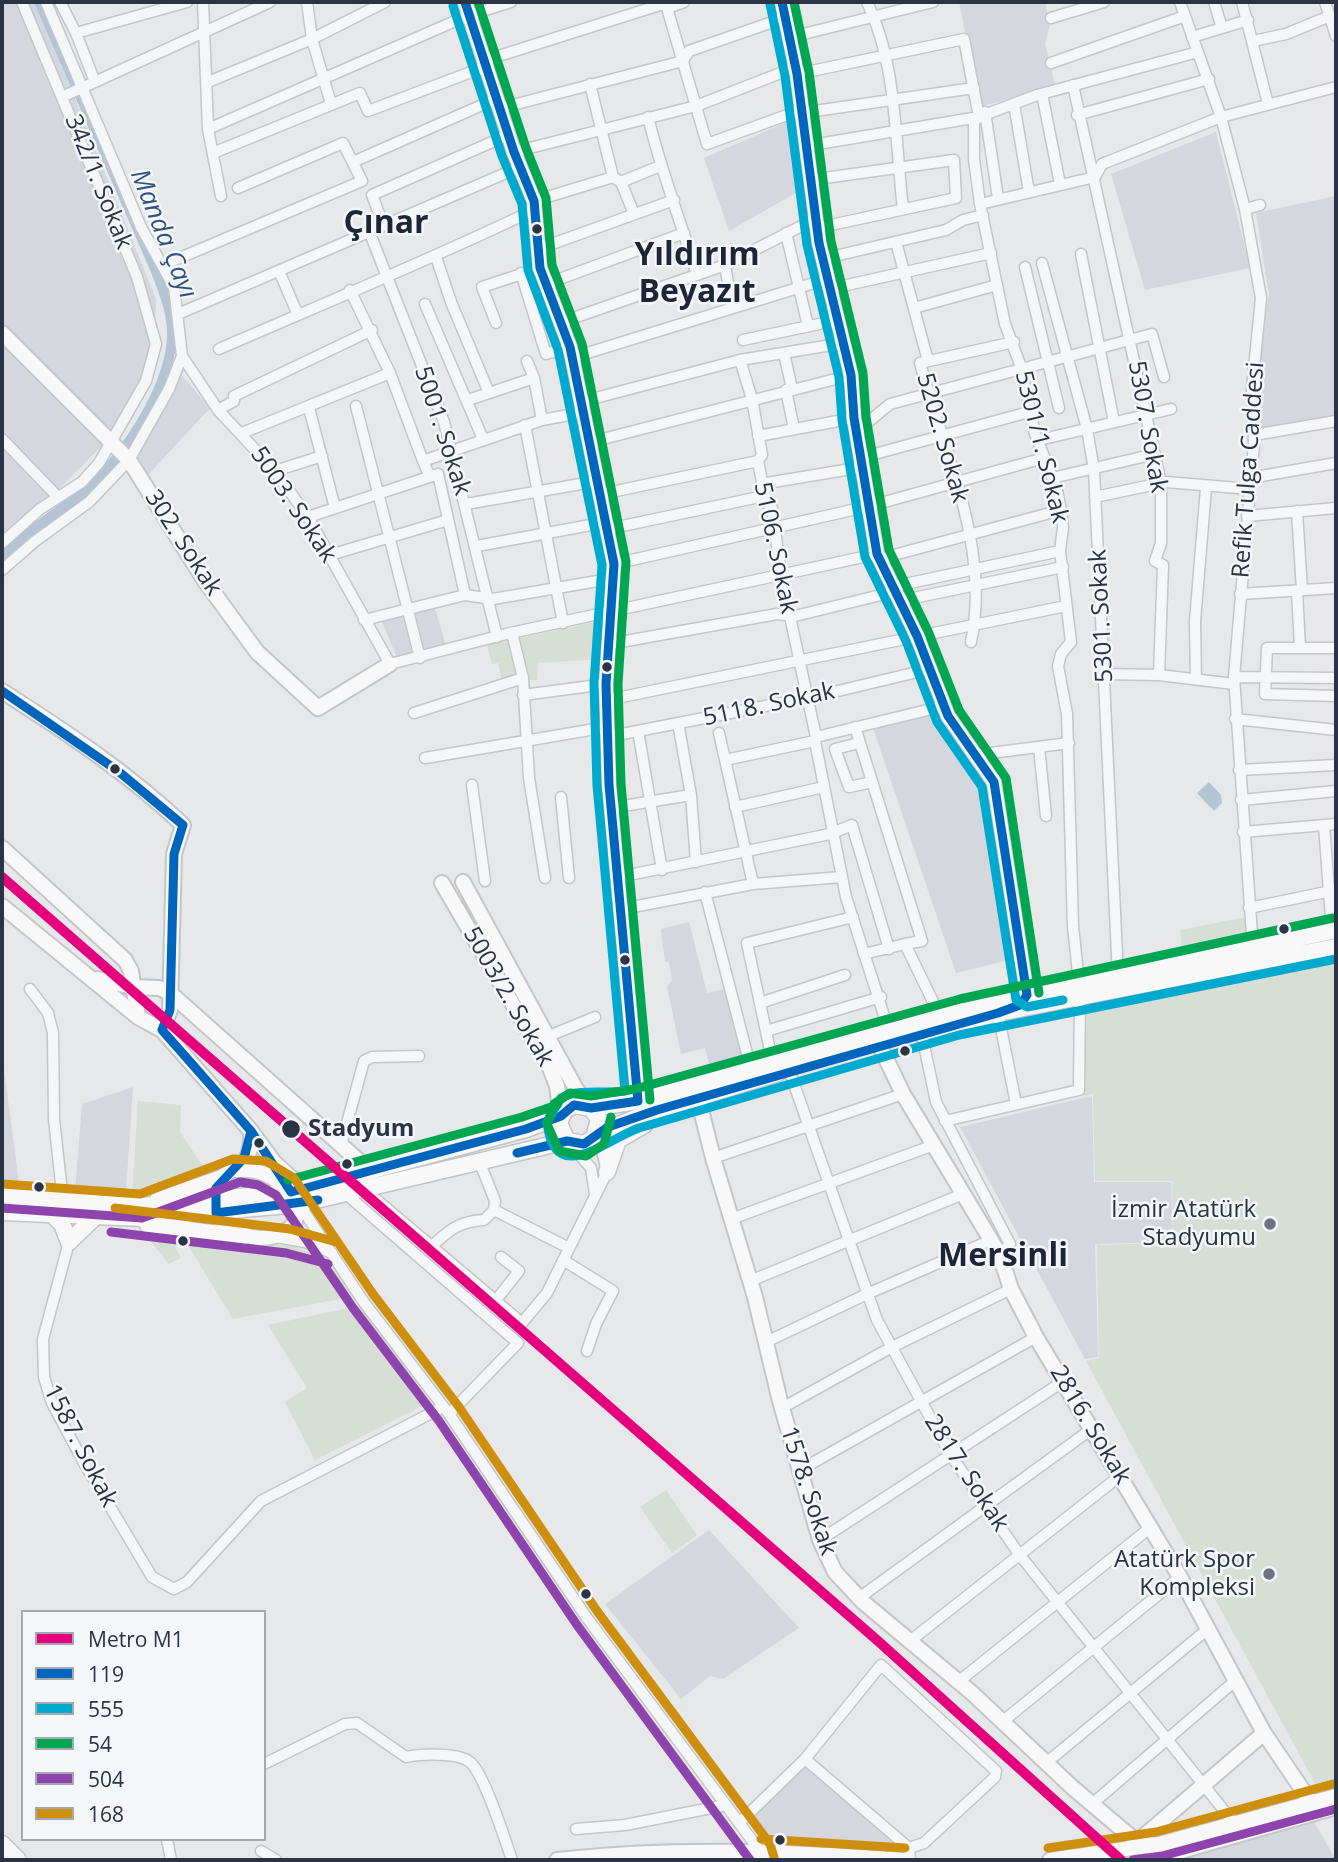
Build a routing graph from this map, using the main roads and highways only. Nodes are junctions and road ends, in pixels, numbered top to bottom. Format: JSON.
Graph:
{"nodes":[{"id":1,"x":782,"y":2,"type":"edge"},
{"id":2,"x":467,"y":8,"type":"edge"},
{"id":3,"x":2,"y":333,"type":"edge"},
{"id":4,"x":390,"y":664,"type":"road end"},
{"id":5,"x":2,"y":691,"type":"edge"},
{"id":6,"x":2,"y":848,"type":"edge"},
{"id":7,"x":463,"y":882,"type":"dead end"},
{"id":8,"x":442,"y":883,"type":"dead end"},
{"id":9,"x":2,"y":906,"type":"edge"},
{"id":10,"x":1335,"y":936,"type":"edge"},
{"id":11,"x":115,"y":948,"type":"junction"},
{"id":12,"x":98,"y":979,"type":"junction"},
{"id":13,"x":132,"y":987,"type":"junction"},
{"id":14,"x":1079,"y":991,"type":"junction"},
{"id":15,"x":170,"y":993,"type":"junction"},
{"id":16,"x":1027,"y":995,"type":"junction"},
{"id":17,"x":998,"y":1013,"type":"junction"},
{"id":18,"x":138,"y":1017,"type":"junction"},
{"id":19,"x":919,"y":1028,"type":"junction"},
{"id":20,"x":162,"y":1030,"type":"junction"},
{"id":21,"x":884,"y":1037,"type":"junction"},
{"id":22,"x":542,"y":1040,"type":"junction"},
{"id":23,"x":698,"y":1098,"type":"junction"},
{"id":24,"x":638,"y":1101,"type":"junction"},
{"id":25,"x":591,"y":1108,"type":"junction"},
{"id":26,"x":657,"y":1110,"type":"junction"},
{"id":27,"x":561,"y":1116,"type":"junction"},
{"id":28,"x":251,"y":1131,"type":"junction"},
{"id":29,"x":597,"y":1133,"type":"junction"},
{"id":30,"x":567,"y":1141,"type":"junction"},
{"id":31,"x":276,"y":1165,"type":"junction"},
{"id":32,"x":237,"y":1170,"type":"junction"},
{"id":33,"x":369,"y":1170,"type":"junction"},
{"id":34,"x":607,"y":1172,"type":"road end"},
{"id":35,"x":222,"y":1178,"type":"junction"},
{"id":36,"x":319,"y":1184,"type":"junction"},
{"id":37,"x":292,"y":1194,"type":"junction"},
{"id":38,"x":2,"y":1196,"type":"edge"},
{"id":39,"x":142,"y":1206,"type":"junction"},
{"id":40,"x":214,"y":1207,"type":"junction"},
{"id":41,"x":59,"y":1210,"type":"junction"},
{"id":42,"x":2,"y":1212,"type":"edge"},
{"id":43,"x":94,"y":1218,"type":"junction"},
{"id":44,"x":243,"y":1237,"type":"junction"},
{"id":45,"x":1264,"y":1733,"type":"junction"},
{"id":46,"x":1336,"y":1796,"type":"edge"},
{"id":47,"x":1310,"y":1801,"type":"junction"},
{"id":48,"x":1336,"y":1807,"type":"edge"},
{"id":49,"x":2,"y":1844,"type":"edge"},
{"id":50,"x":907,"y":1854,"type":"edge"},
{"id":51,"x":761,"y":1858,"type":"edge"},
{"id":52,"x":18,"y":1860,"type":"edge"},
{"id":53,"x":557,"y":1860,"type":"edge"},
{"id":54,"x":1050,"y":1860,"type":"edge"},
{"id":55,"x":1149,"y":1860,"type":"edge"}],
"edges":[{"from":1,"to":16,"type":"main road"},
{"from":2,"to":24,"type":"main road"},
{"from":3,"to":4,"type":"main road","name":"302. Sokak"},
{"from":5,"to":15,"type":"main road"},
{"from":6,"to":11,"type":"main road"},
{"from":7,"to":22,"type":"main road","name":"5003/2. Sokak"},
{"from":8,"to":22,"type":"main road","name":"5003/2. Sokak"},
{"from":9,"to":12,"type":"main road"},
{"from":10,"to":14,"type":"main road"},
{"from":10,"to":14,"type":"main road"},
{"from":11,"to":12,"type":"main road"},
{"from":11,"to":13,"type":"main road"},
{"from":12,"to":13,"type":"main road"},
{"from":12,"to":18,"type":"main road"},
{"from":13,"to":15,"type":"main road"},
{"from":13,"to":18,"type":"main road"},
{"from":14,"to":16,"type":"main road"},
{"from":14,"to":17,"type":"main road"},
{"from":15,"to":20,"type":"main road"},
{"from":15,"to":33,"type":"main road"},
{"from":16,"to":17,"type":"main road"},
{"from":16,"to":19,"type":"main road"},
{"from":17,"to":19,"type":"main road"},
{"from":18,"to":20,"type":"main road"},
{"from":19,"to":21,"type":"main road"},
{"from":20,"to":28,"type":"main road"},
{"from":21,"to":23,"type":"main road"},
{"from":21,"to":24,"type":"main road"},
{"from":21,"to":45,"type":"main road","name":"2816. Sokak"},
{"from":22,"to":25,"type":"main road","name":"5003/2. Sokak"},
{"from":22,"to":27,"type":"main road","name":"5003/2. Sokak"},
{"from":23,"to":26,"type":"main road"},
{"from":23,"to":45,"type":"main road","name":"1578. Sokak"},
{"from":24,"to":25,"type":"main road"},
{"from":25,"to":27,"type":"main road"},
{"from":25,"to":29,"type":"main road"},
{"from":26,"to":29,"type":"main road"},
{"from":26,"to":34,"type":"main road"},
{"from":27,"to":30,"type":"main road"},
{"from":27,"to":33,"type":"main road"},
{"from":28,"to":31,"type":"main road"},
{"from":28,"to":32,"type":"main road"},
{"from":29,"to":30,"type":"main road"},
{"from":30,"to":37,"type":"main road"},
{"from":31,"to":36,"type":"main road"},
{"from":31,"to":37,"type":"main road"},
{"from":32,"to":35,"type":"main road"},
{"from":32,"to":37,"type":"main road"},
{"from":33,"to":36,"type":"main road"},
{"from":35,"to":39,"type":"main road"},
{"from":35,"to":40,"type":"main road"},
{"from":36,"to":37,"type":"main road"},
{"from":37,"to":40,"type":"main road"},
{"from":37,"to":44,"type":"main road"},
{"from":38,"to":41,"type":"main road"},
{"from":39,"to":40,"type":"main road"},
{"from":39,"to":41,"type":"main road"},
{"from":40,"to":43,"type":"main road"},
{"from":40,"to":44,"type":"main road"},
{"from":41,"to":42,"type":"main road"},
{"from":41,"to":43,"type":"main road"},
{"from":41,"to":43,"type":"main road"},
{"from":43,"to":44,"type":"main road"},
{"from":45,"to":47,"type":"main road","name":"2816. Sokak"},
{"from":46,"to":47,"type":"main road"},
{"from":47,"to":54,"type":"main road"},
{"from":48,"to":55,"type":"main road"},
{"from":49,"to":52,"type":"main road"},
{"from":50,"to":51,"type":"main road"},
{"from":51,"to":53,"type":"main road"}]}
